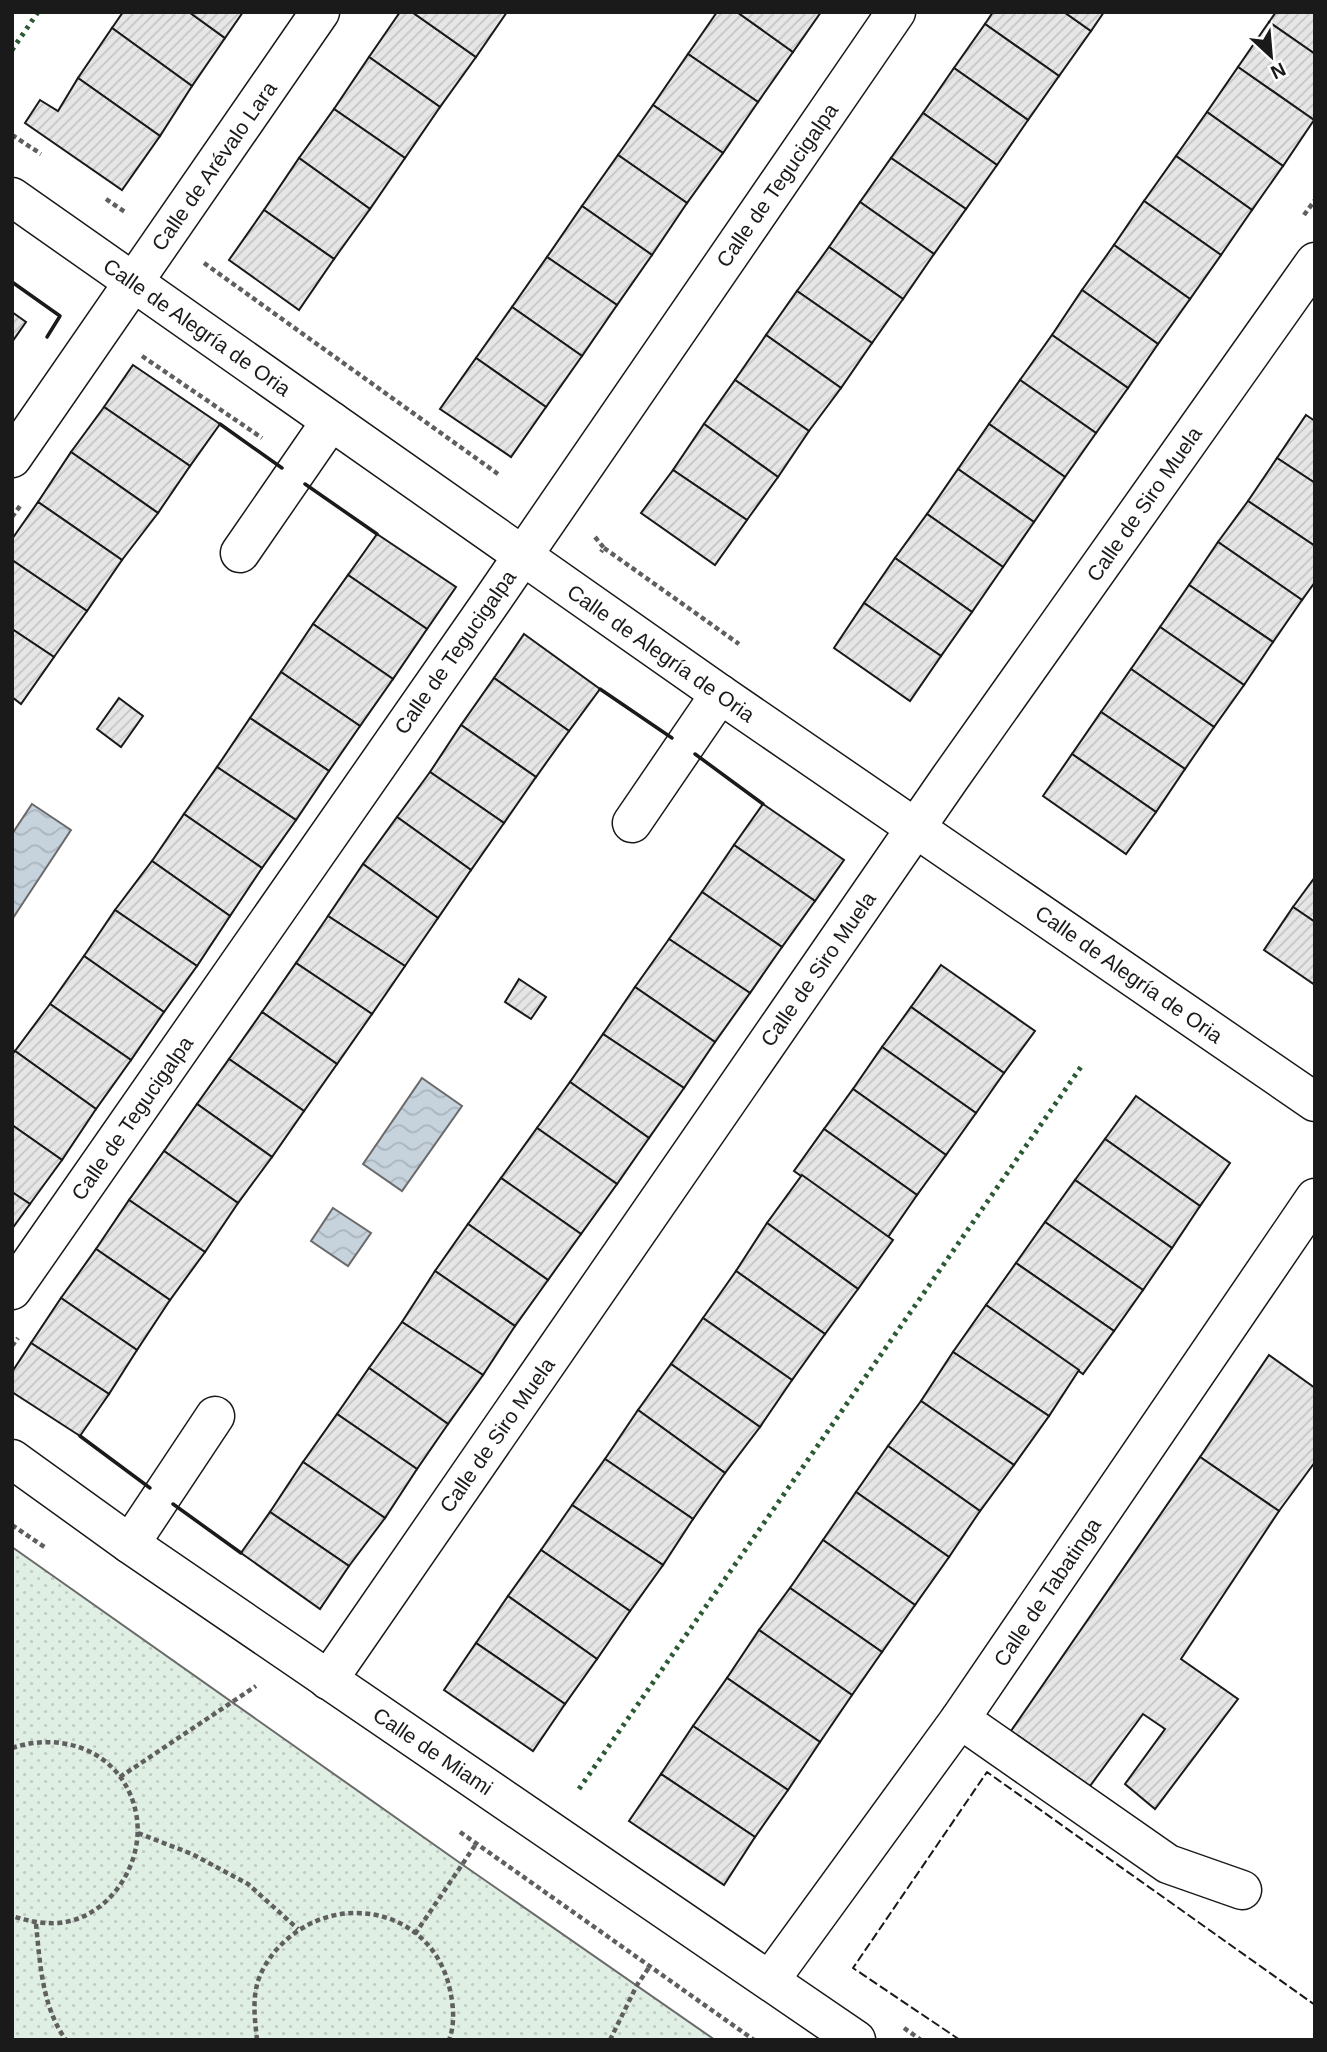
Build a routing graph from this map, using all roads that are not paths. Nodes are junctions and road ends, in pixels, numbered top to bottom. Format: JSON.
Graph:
{"nodes":[{"id":1,"x":320,"y":12,"type":"edge"},
{"id":2,"x":896,"y":12,"type":"edge"},
{"id":3,"x":12,"y":197,"type":"edge"},
{"id":4,"x":1315,"y":262,"type":"edge"},
{"id":5,"x":134,"y":283,"type":"junction"},
{"id":6,"x":331,"y":422,"type":"junction"},
{"id":7,"x":12,"y":458,"type":"edge"},
{"id":8,"x":240,"y":553,"type":"dead end"},
{"id":9,"x":522,"y":556,"type":"junction"},
{"id":10,"x":720,"y":694,"type":"junction"},
{"id":11,"x":632,"y":823,"type":"dead end"},
{"id":12,"x":916,"y":827,"type":"junction"},
{"id":13,"x":1315,"y":1102,"type":"edge"},
{"id":14,"x":1315,"y":1198,"type":"edge"},
{"id":15,"x":12,"y":1290,"type":"edge"},
{"id":16,"x":215,"y":1416,"type":"dead end"},
{"id":17,"x":12,"y":1459,"type":"edge"},
{"id":18,"x":130,"y":1544,"type":"junction"},
{"id":19,"x":328,"y":1679,"type":"junction"},
{"id":20,"x":960,"y":1719,"type":"junction"},
{"id":21,"x":1242,"y":1891,"type":"dead end"},
{"id":22,"x":770,"y":1980,"type":"junction"},
{"id":23,"x":856,"y":2040,"type":"edge"}],
"edges":[{"from":1,"to":5,"type":"street","name":"Calle de Arévalo Lara"},
{"from":2,"to":9,"type":"street","name":"Calle de Tegucigalpa"},
{"from":3,"to":5,"type":"street","name":"Calle de Alegría de Oria"},
{"from":4,"to":12,"type":"street","name":"Calle de Siro Muela"},
{"from":5,"to":6,"type":"street","name":"Calle de Alegría de Oria"},
{"from":5,"to":7,"type":"street","name":"Calle de Arévalo Lara"},
{"from":6,"to":8,"type":"street"},
{"from":6,"to":9,"type":"street","name":"Calle de Alegría de Oria"},
{"from":9,"to":10,"type":"street","name":"Calle de Alegría de Oria"},
{"from":9,"to":15,"type":"street","name":"Calle de Tegucigalpa"},
{"from":10,"to":11,"type":"street"},
{"from":10,"to":12,"type":"street","name":"Calle de Alegría de Oria"},
{"from":12,"to":13,"type":"street","name":"Calle de Alegría de Oria"},
{"from":12,"to":19,"type":"street","name":"Calle de Siro Muela"},
{"from":14,"to":20,"type":"street","name":"Calle de Tabatinga"},
{"from":16,"to":18,"type":"street"},
{"from":17,"to":18,"type":"street","name":"Calle de Miami"},
{"from":18,"to":19,"type":"street","name":"Calle de Miami"},
{"from":19,"to":22,"type":"street","name":"Calle de Miami"},
{"from":20,"to":21,"type":"street"},
{"from":20,"to":22,"type":"street","name":"Calle de Tabatinga"},
{"from":22,"to":23,"type":"street","name":"Calle de Miami"}]}
